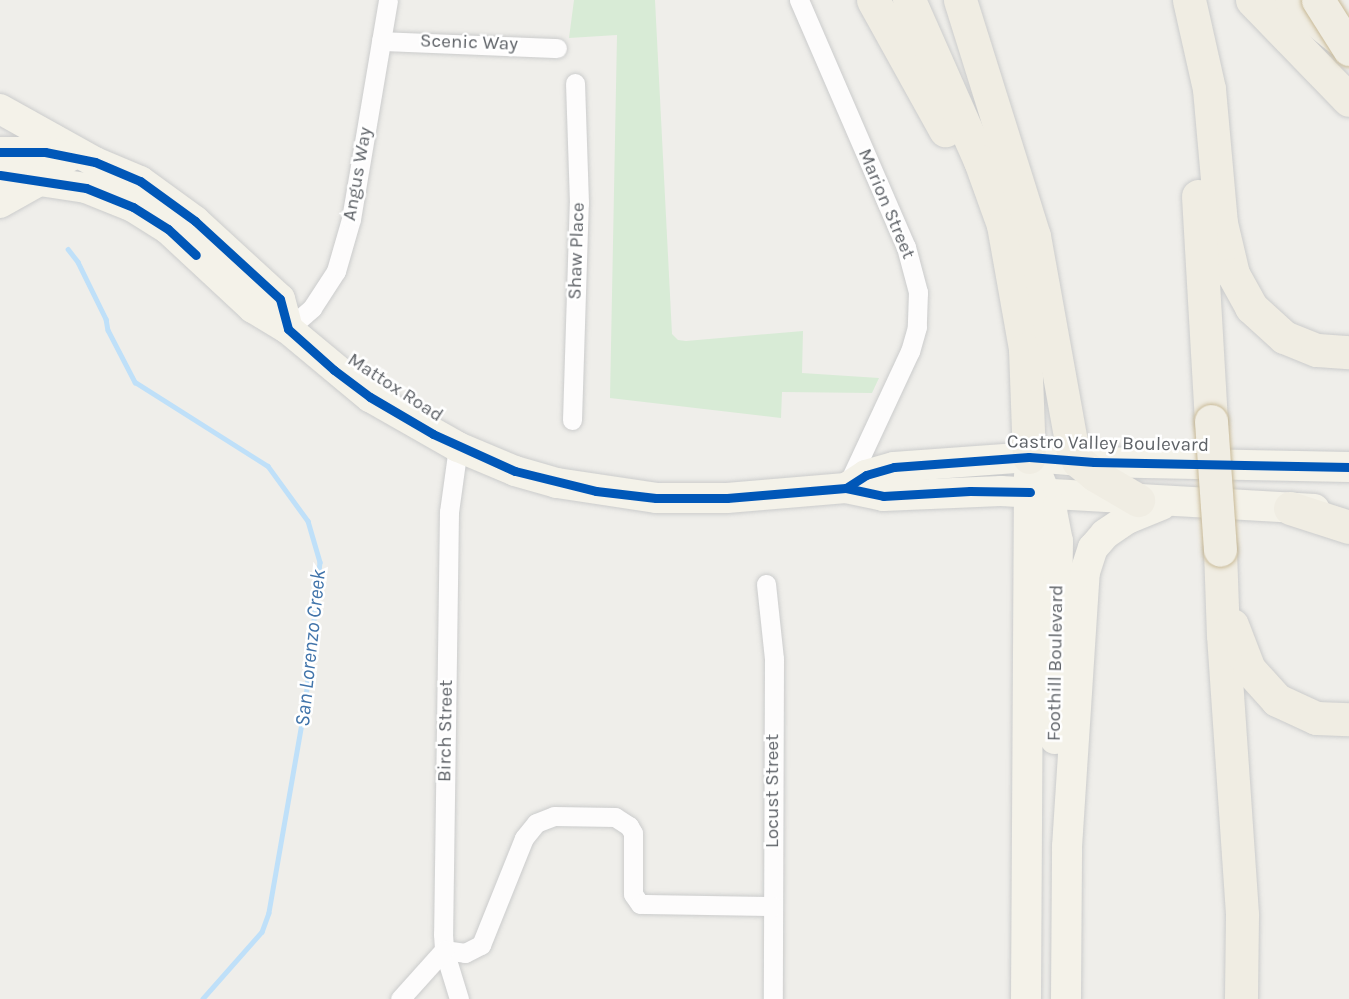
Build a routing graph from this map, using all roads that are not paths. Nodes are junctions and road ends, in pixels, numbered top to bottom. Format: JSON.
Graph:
{"nodes":[{"id":1,"x":388,"y":0,"type":"edge"},
{"id":2,"x":799,"y":0,"type":"edge"},
{"id":3,"x":873,"y":0,"type":"edge"},
{"id":4,"x":960,"y":0,"type":"edge"},
{"id":5,"x":1189,"y":0,"type":"edge"},
{"id":6,"x":1252,"y":0,"type":"edge"},
{"id":7,"x":1291,"y":0,"type":"edge"},
{"id":8,"x":1318,"y":0,"type":"edge"},
{"id":9,"x":910,"y":2,"type":"edge"},
{"id":10,"x":381,"y":41,"type":"junction"},
{"id":11,"x":557,"y":48,"type":"dead end"},
{"id":12,"x":1349,"y":48,"type":"edge"},
{"id":13,"x":575,"y":83,"type":"dead end"},
{"id":14,"x":1349,"y":100,"type":"edge"},
{"id":15,"x":0,"y":109,"type":"edge"},
{"id":16,"x":0,"y":152,"type":"edge"},
{"id":17,"x":95,"y":162,"type":"junction"},
{"id":18,"x":0,"y":174,"type":"edge"},
{"id":19,"x":41,"y":180,"type":"junction"},
{"id":20,"x":0,"y":203,"type":"edge"},
{"id":21,"x":1014,"y":282,"type":"junction"},
{"id":22,"x":1045,"y":304,"type":"junction"},
{"id":23,"x":288,"y":329,"type":"junction"},
{"id":24,"x":1349,"y":352,"type":"edge"},
{"id":25,"x":572,"y":420,"type":"dead end"},
{"id":26,"x":458,"y":447,"type":"junction"},
{"id":27,"x":1029,"y":457,"type":"junction"},
{"id":28,"x":1078,"y":461,"type":"junction"},
{"id":29,"x":1349,"y":467,"type":"edge"},
{"id":30,"x":846,"y":488,"type":"junction"},
{"id":31,"x":1038,"y":493,"type":"junction"},
{"id":32,"x":1138,"y":500,"type":"junction"},
{"id":33,"x":1171,"y":502,"type":"junction"},
{"id":34,"x":1290,"y":508,"type":"junction"},
{"id":35,"x":1349,"y":511,"type":"edge"},
{"id":36,"x":1349,"y":527,"type":"edge"},
{"id":37,"x":1220,"y":550,"type":"junction"},
{"id":38,"x":766,"y":584,"type":"dead end"},
{"id":39,"x":1349,"y":719,"type":"edge"},
{"id":40,"x":1069,"y":797,"type":"junction"},
{"id":41,"x":773,"y":906,"type":"junction"},
{"id":42,"x":444,"y":950,"type":"junction"},
{"id":43,"x":400,"y":999,"type":"edge"},
{"id":44,"x":459,"y":999,"type":"edge"},
{"id":45,"x":773,"y":999,"type":"edge"},
{"id":46,"x":1026,"y":999,"type":"edge"},
{"id":47,"x":1066,"y":999,"type":"edge"},
{"id":48,"x":1241,"y":999,"type":"edge"}],
"edges":[{"from":1,"to":10,"type":"street","name":"Angus Way"},
{"from":2,"to":30,"type":"street","name":"Marion Street"},
{"from":3,"to":21,"type":"highway"},
{"from":4,"to":22,"type":"highway"},
{"from":5,"to":24,"type":"highway"},
{"from":5,"to":37,"type":"highway","bridge":true},
{"from":6,"to":14,"type":"highway"},
{"from":7,"to":12,"type":"highway"},
{"from":8,"to":12,"type":"highway","bridge":true},
{"from":9,"to":21,"type":"highway"},
{"from":9,"to":22,"type":"highway"},
{"from":10,"to":11,"type":"street","name":"Scenic Way"},
{"from":10,"to":23,"type":"street","name":"Angus Way"},
{"from":13,"to":25,"type":"street","name":"Shaw Place"},
{"from":15,"to":17,"type":"main road"},
{"from":16,"to":17,"type":"main road"},
{"from":17,"to":23,"type":"main road"},
{"from":18,"to":19,"type":"main road","name":"Mattox Road"},
{"from":19,"to":20,"type":"main road"},
{"from":19,"to":23,"type":"main road","name":"Mattox Road"},
{"from":21,"to":27,"type":"highway"},
{"from":22,"to":28,"type":"highway"},
{"from":23,"to":26,"type":"main road","name":"Mattox Road"},
{"from":26,"to":30,"type":"main road","name":"Mattox Road"},
{"from":26,"to":42,"type":"street","name":"Birch Street"},
{"from":27,"to":28,"type":"main road","name":"Castro Valley Boulevard"},
{"from":27,"to":30,"type":"main road","name":"Castro Valley Boulevard"},
{"from":27,"to":31,"type":"main road"},
{"from":28,"to":29,"type":"main road","name":"Castro Valley Boulevard"},
{"from":28,"to":32,"type":"highway"},
{"from":30,"to":31,"type":"main road"},
{"from":31,"to":32,"type":"main road"},
{"from":31,"to":40,"type":"main road","name":"Foothill Boulevard"},
{"from":31,"to":46,"type":"main road","name":"Foothill Boulevard"},
{"from":32,"to":33,"type":"main road"},
{"from":33,"to":34,"type":"main road"},
{"from":33,"to":40,"type":"main road"},
{"from":34,"to":35,"type":"main road"},
{"from":34,"to":36,"type":"highway"},
{"from":37,"to":39,"type":"highway"},
{"from":37,"to":48,"type":"highway"},
{"from":38,"to":41,"type":"street","name":"Locust Street"},
{"from":40,"to":47,"type":"main road","name":"Foothill Boulevard"},
{"from":41,"to":42,"type":"street"},
{"from":41,"to":45,"type":"street","name":"Locust Street"},
{"from":42,"to":43,"type":"street"},
{"from":42,"to":44,"type":"street","name":"Birch Street"}]}
